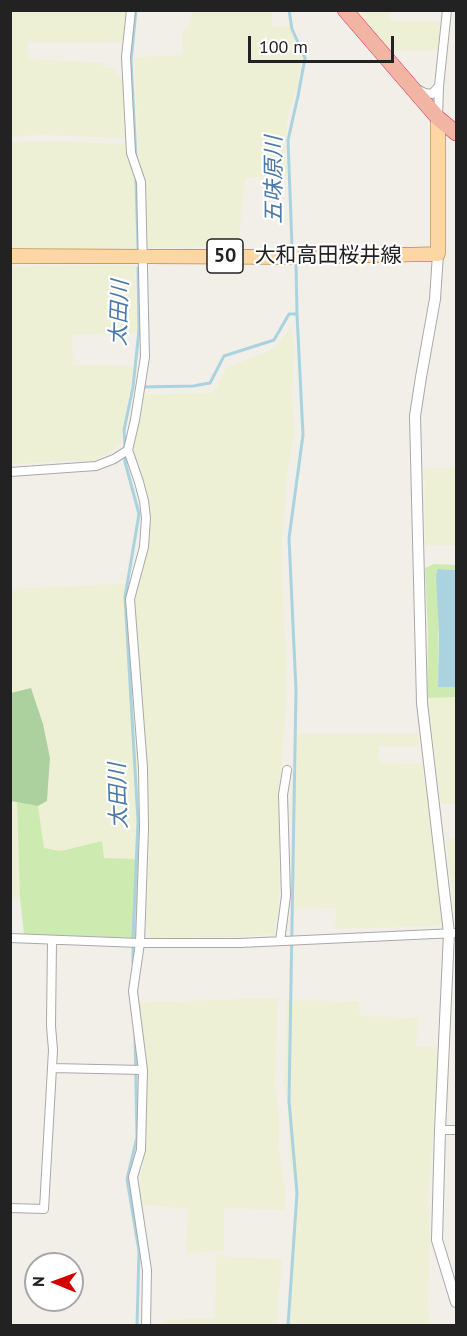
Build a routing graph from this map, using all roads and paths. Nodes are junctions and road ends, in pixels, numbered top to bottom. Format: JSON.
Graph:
{"nodes":[{"id":1,"x":131,"y":10,"type":"edge"},
{"id":2,"x":345,"y":10,"type":"edge"},
{"id":3,"x":447,"y":10,"type":"edge"},
{"id":4,"x":410,"y":86,"type":"junction"},
{"id":5,"x":439,"y":86,"type":"junction"},
{"id":6,"x":438,"y":118,"type":"junction"},
{"id":7,"x":456,"y":133,"type":"edge"},
{"id":8,"x":438,"y":254,"type":"junction"},
{"id":9,"x":10,"y":256,"type":"edge"},
{"id":10,"x":142,"y":256,"type":"junction"},
{"id":11,"x":128,"y":450,"type":"junction"},
{"id":12,"x":10,"y":472,"type":"edge"},
{"id":13,"x":287,"y":770,"type":"dead end"},
{"id":14,"x":453,"y":933,"type":"edge"},
{"id":15,"x":10,"y":938,"type":"edge"},
{"id":16,"x":52,"y":940,"type":"junction"},
{"id":17,"x":280,"y":941,"type":"junction"},
{"id":18,"x":140,"y":943,"type":"junction"},
{"id":19,"x":52,"y":1068,"type":"junction"},
{"id":20,"x":143,"y":1070,"type":"junction"},
{"id":21,"x":440,"y":1130,"type":"junction"},
{"id":22,"x":456,"y":1130,"type":"edge"},
{"id":23,"x":10,"y":1208,"type":"edge"},
{"id":24,"x":456,"y":1302,"type":"edge"},
{"id":25,"x":146,"y":1326,"type":"edge"}],
"edges":[{"from":1,"to":10,"type":"street"},
{"from":2,"to":4,"type":"highway"},
{"from":3,"to":5,"type":"street"},
{"from":4,"to":5,"type":"street"},
{"from":4,"to":6,"type":"highway"},
{"from":5,"to":6,"type":"street"},
{"from":6,"to":7,"type":"highway"},
{"from":6,"to":8,"type":"main road"},
{"from":8,"to":10,"type":"main road","name":"大和高田桜井線","number":"50"},
{"from":8,"to":14,"type":"street"},
{"from":9,"to":10,"type":"main road","name":"大和高田桜井線","number":"50"},
{"from":10,"to":11,"type":"street"},
{"from":11,"to":12,"type":"street"},
{"from":11,"to":18,"type":"street"},
{"from":13,"to":17,"type":"street"},
{"from":14,"to":17,"type":"street"},
{"from":14,"to":21,"type":"street"},
{"from":15,"to":16,"type":"street"},
{"from":16,"to":18,"type":"street"},
{"from":16,"to":19,"type":"street"},
{"from":17,"to":18,"type":"street"},
{"from":18,"to":20,"type":"street"},
{"from":19,"to":20,"type":"street"},
{"from":19,"to":23,"type":"street"},
{"from":20,"to":25,"type":"street"},
{"from":21,"to":22,"type":"street"},
{"from":21,"to":24,"type":"street"}]}
